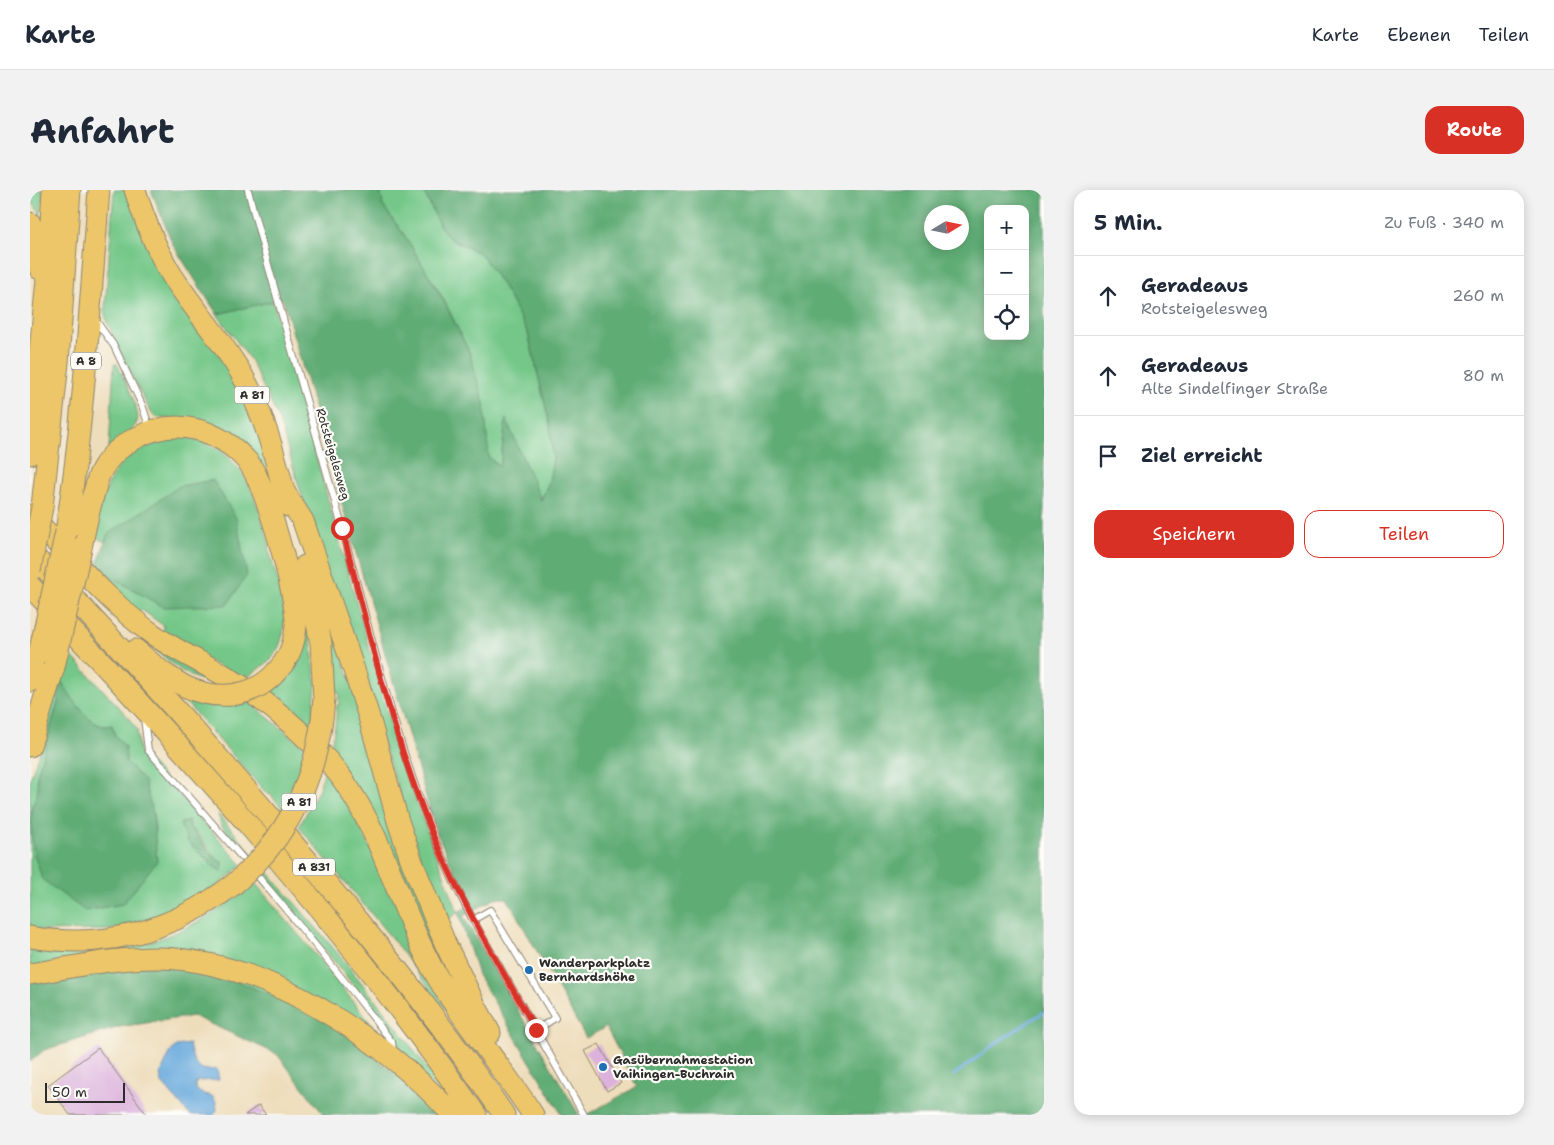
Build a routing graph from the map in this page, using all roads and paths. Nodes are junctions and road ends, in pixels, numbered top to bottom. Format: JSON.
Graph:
{"nodes":[{"id":1,"x":53,"y":190,"type":"edge"},
{"id":2,"x":70,"y":190,"type":"edge"},
{"id":3,"x":99,"y":190,"type":"edge"},
{"id":4,"x":135,"y":190,"type":"edge"},
{"id":5,"x":248,"y":190,"type":"edge"},
{"id":6,"x":30,"y":223,"type":"edge"},
{"id":7,"x":43,"y":307,"type":"junction"},
{"id":8,"x":89,"y":311,"type":"junction"},
{"id":9,"x":151,"y":430,"type":"junction"},
{"id":10,"x":30,"y":454,"type":"edge"},
{"id":11,"x":285,"y":493,"type":"junction"},
{"id":12,"x":36,"y":511,"type":"edge"},
{"id":13,"x":30,"y":552,"type":"edge"},
{"id":14,"x":30,"y":571,"type":"edge"},
{"id":15,"x":30,"y":586,"type":"edge"},
{"id":16,"x":106,"y":633,"type":"junction"},
{"id":17,"x":46,"y":660,"type":"junction"},
{"id":18,"x":30,"y":681,"type":"edge"},
{"id":19,"x":142,"y":707,"type":"junction"},
{"id":20,"x":30,"y":746,"type":"edge"},
{"id":21,"x":473,"y":920,"type":"junction"},
{"id":22,"x":30,"y":937,"type":"edge"},
{"id":23,"x":30,"y":974,"type":"edge"},
{"id":24,"x":536,"y":1030,"type":"junction"},
{"id":25,"x":394,"y":1060,"type":"junction"},
{"id":26,"x":522,"y":1097,"type":"junction"},
{"id":27,"x":453,"y":1115,"type":"edge"},
{"id":28,"x":476,"y":1115,"type":"edge"},
{"id":29,"x":504,"y":1115,"type":"edge"},
{"id":30,"x":533,"y":1115,"type":"edge"},
{"id":31,"x":584,"y":1115,"type":"edge"}],
"edges":[{"from":1,"to":7,"type":"highway"},
{"from":2,"to":12,"type":"highway","number":"A 8"},
{"from":3,"to":8,"type":"highway","number":"A 8"},
{"from":4,"to":11,"type":"highway","number":"A 81"},
{"from":5,"to":21,"type":"lane","name":"Rotsteigelesweg"},
{"from":6,"to":7,"type":"highway"},
{"from":7,"to":10,"type":"highway"},
{"from":8,"to":9,"type":"lane"},
{"from":8,"to":17,"type":"highway","number":"A 8","bridge":true},
{"from":9,"to":16,"type":"highway","bridge":true},
{"from":9,"to":17,"type":"highway","bridge":true},
{"from":11,"to":22,"type":"highway","number":"A 81","bridge":true},
{"from":11,"to":26,"type":"highway"},
{"from":12,"to":14,"type":"highway","number":"A 8","bridge":true},
{"from":12,"to":26,"type":"highway"},
{"from":13,"to":16,"type":"highway","number":"A 831"},
{"from":15,"to":19,"type":"highway","number":"A 831"},
{"from":16,"to":29,"type":"highway","number":"A 831"},
{"from":17,"to":18,"type":"highway","number":"A 8"},
{"from":17,"to":20,"type":"highway"},
{"from":19,"to":25,"type":"lane"},
{"from":19,"to":28,"type":"highway","number":"A 831"},
{"from":21,"to":24,"type":"lane","name":"Rotsteigelesweg"},
{"from":21,"to":24,"type":"lane"},
{"from":23,"to":25,"type":"highway"},
{"from":24,"to":31,"type":"lane","name":"Rotsteigelesweg"},
{"from":25,"to":27,"type":"highway"},
{"from":26,"to":30,"type":"highway"}]}
